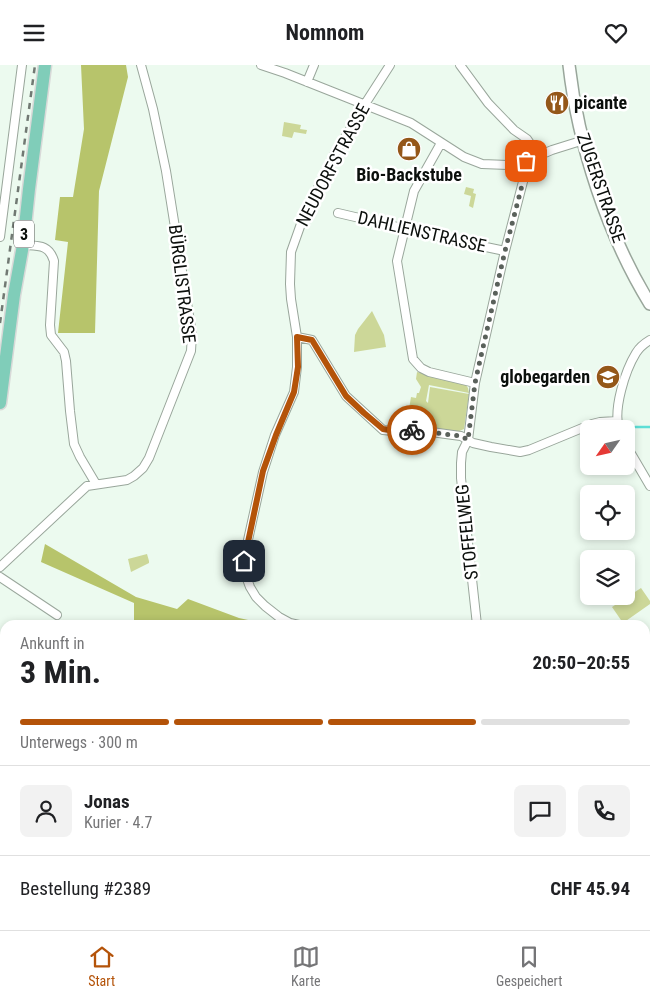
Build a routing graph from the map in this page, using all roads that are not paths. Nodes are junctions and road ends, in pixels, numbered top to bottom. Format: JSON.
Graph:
{"nodes":[{"id":1,"x":22,"y":65,"type":"edge"},
{"id":2,"x":45,"y":65,"type":"edge"},
{"id":3,"x":141,"y":65,"type":"edge"},
{"id":4,"x":261,"y":65,"type":"edge"},
{"id":5,"x":314,"y":65,"type":"edge"},
{"id":6,"x":390,"y":65,"type":"edge"},
{"id":7,"x":460,"y":65,"type":"edge"},
{"id":8,"x":570,"y":65,"type":"edge"},
{"id":9,"x":307,"y":82,"type":"junction"},
{"id":10,"x":365,"y":104,"type":"junction"},
{"id":11,"x":584,"y":141,"type":"junction"},
{"id":12,"x":441,"y":143,"type":"junction"},
{"id":13,"x":538,"y":155,"type":"junction"},
{"id":14,"x":526,"y":161,"type":"junction"},
{"id":15,"x":338,"y":213,"type":"dead end"},
{"id":16,"x":405,"y":228,"type":"junction"},
{"id":17,"x":0,"y":237,"type":"edge"},
{"id":18,"x":23,"y":245,"type":"junction"},
{"id":19,"x":505,"y":251,"type":"junction"},
{"id":20,"x":650,"y":304,"type":"edge"},
{"id":21,"x":297,"y":337,"type":"junction"},
{"id":22,"x":650,"y":340,"type":"edge"},
{"id":23,"x":475,"y":383,"type":"junction"},
{"id":24,"x":0,"y":403,"type":"edge"},
{"id":25,"x":618,"y":420,"type":"edge"},
{"id":26,"x":580,"y":429,"type":"edge"},
{"id":27,"x":468,"y":440,"type":"junction"},
{"id":28,"x":635,"y":460,"type":"edge"},
{"id":29,"x":96,"y":484,"type":"junction"},
{"id":30,"x":650,"y":486,"type":"edge"},
{"id":31,"x":0,"y":567,"type":"edge"},
{"id":32,"x":0,"y":577,"type":"edge"},
{"id":33,"x":57,"y":615,"type":"dead end"},
{"id":34,"x":284,"y":620,"type":"edge"},
{"id":35,"x":476,"y":620,"type":"edge"}],
"edges":[{"from":1,"to":17,"type":"street"},
{"from":2,"to":18,"type":"main road","number":"3"},
{"from":3,"to":29,"type":"street","name":"BÜRGLISTRASSE"},
{"from":4,"to":9,"type":"street"},
{"from":5,"to":9,"type":"street"},
{"from":6,"to":10,"type":"street","name":"NEUDORFSTRASSE"},
{"from":7,"to":13,"type":"street"},
{"from":8,"to":11,"type":"main road","name":"ZUGERSTRASSE"},
{"from":9,"to":10,"type":"street"},
{"from":10,"to":12,"type":"street"},
{"from":10,"to":21,"type":"street","name":"NEUDORFSTRASSE"},
{"from":11,"to":13,"type":"street"},
{"from":11,"to":20,"type":"main road","name":"ZUGERSTRASSE"},
{"from":12,"to":14,"type":"street"},
{"from":12,"to":16,"type":"street"},
{"from":13,"to":14,"type":"street"},
{"from":14,"to":19,"type":"street","name":"STOFFELWEG"},
{"from":15,"to":16,"type":"street","name":"DAHLIENSTRASSE"},
{"from":16,"to":19,"type":"street","name":"DAHLIENSTRASSE"},
{"from":16,"to":23,"type":"street"},
{"from":18,"to":24,"type":"main road","number":"3"},
{"from":18,"to":29,"type":"street"},
{"from":19,"to":23,"type":"street","name":"STOFFELWEG"},
{"from":21,"to":27,"type":"street"},
{"from":21,"to":34,"type":"street","name":"NEUDORFSTRASSE"},
{"from":22,"to":25,"type":"street"},
{"from":23,"to":27,"type":"street","name":"STOFFELWEG"},
{"from":26,"to":27,"type":"street"},
{"from":27,"to":35,"type":"street","name":"STOFFELWEG"},
{"from":28,"to":30,"type":"street"},
{"from":29,"to":31,"type":"street","name":"BÜRGLISTRASSE"},
{"from":32,"to":33,"type":"street"}]}
